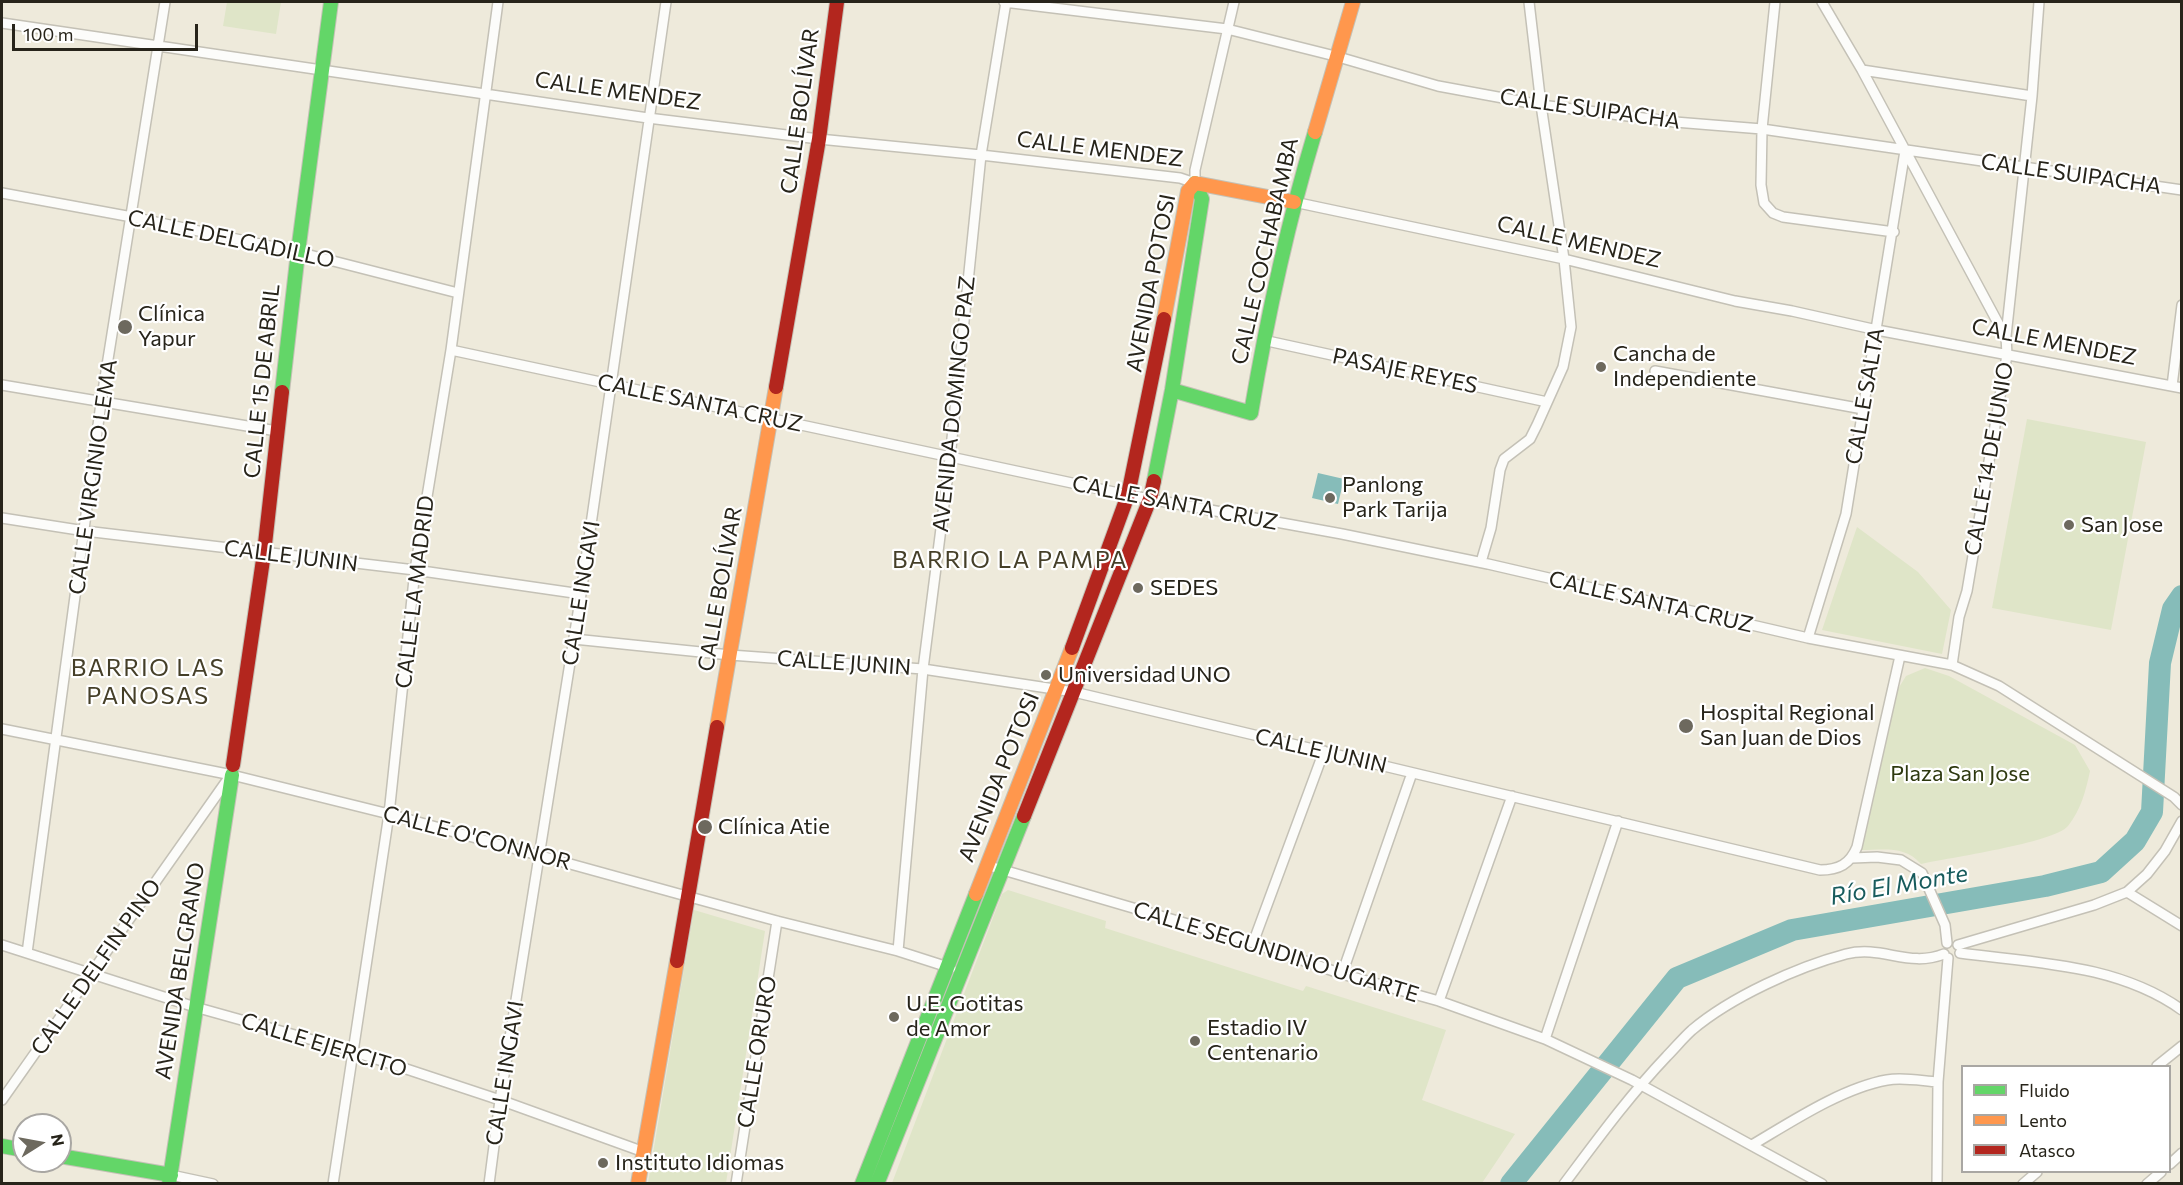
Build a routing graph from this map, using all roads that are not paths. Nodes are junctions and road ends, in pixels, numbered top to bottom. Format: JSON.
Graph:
{"nodes":[{"id":1,"x":165,"y":2,"type":"edge"},
{"id":2,"x":331,"y":2,"type":"edge"},
{"id":3,"x":498,"y":2,"type":"edge"},
{"id":4,"x":666,"y":2,"type":"edge"},
{"id":5,"x":837,"y":2,"type":"edge"},
{"id":6,"x":1006,"y":2,"type":"edge"},
{"id":7,"x":1234,"y":2,"type":"edge"},
{"id":8,"x":1353,"y":2,"type":"edge"},
{"id":9,"x":1529,"y":2,"type":"edge"},
{"id":10,"x":1775,"y":2,"type":"edge"},
{"id":11,"x":1822,"y":2,"type":"edge"},
{"id":12,"x":2039,"y":2,"type":"edge"},
{"id":13,"x":2,"y":23,"type":"edge"},
{"id":14,"x":1227,"y":29,"type":"junction"},
{"id":15,"x":158,"y":46,"type":"junction"},
{"id":16,"x":1335,"y":56,"type":"junction"},
{"id":17,"x":322,"y":69,"type":"junction"},
{"id":18,"x":1862,"y":70,"type":"junction"},
{"id":19,"x":486,"y":93,"type":"junction"},
{"id":20,"x":2032,"y":96,"type":"junction"},
{"id":21,"x":1541,"y":105,"type":"junction"},
{"id":22,"x":648,"y":118,"type":"junction"},
{"id":23,"x":1762,"y":129,"type":"junction"},
{"id":24,"x":819,"y":139,"type":"junction"},
{"id":25,"x":1905,"y":151,"type":"junction"},
{"id":26,"x":981,"y":155,"type":"junction"},
{"id":27,"x":2025,"y":167,"type":"junction"},
{"id":28,"x":1195,"y":183,"type":"junction"},
{"id":29,"x":2181,"y":190,"type":"edge"},
{"id":30,"x":2,"y":193,"type":"edge"},
{"id":31,"x":1294,"y":202,"type":"junction"},
{"id":32,"x":132,"y":217,"type":"junction"},
{"id":33,"x":1893,"y":232,"type":"junction"},
{"id":34,"x":298,"y":252,"type":"junction"},
{"id":35,"x":1564,"y":259,"type":"junction"},
{"id":36,"x":458,"y":293,"type":"junction"},
{"id":37,"x":2181,"y":305,"type":"edge"},
{"id":38,"x":1877,"y":330,"type":"junction"},
{"id":39,"x":2006,"y":336,"type":"junction"},
{"id":40,"x":1263,"y":340,"type":"junction"},
{"id":41,"x":450,"y":350,"type":"junction"},
{"id":42,"x":2007,"y":355,"type":"junction"},
{"id":43,"x":1655,"y":371,"type":"dead end"},
{"id":44,"x":612,"y":384,"type":"junction"},
{"id":45,"x":2,"y":385,"type":"edge"},
{"id":46,"x":1152,"y":386,"type":"junction"},
{"id":47,"x":2177,"y":387,"type":"edge"},
{"id":48,"x":1172,"y":390,"type":"junction"},
{"id":49,"x":1547,"y":402,"type":"junction"},
{"id":50,"x":102,"y":403,"type":"junction"},
{"id":51,"x":1863,"y":410,"type":"junction"},
{"id":52,"x":771,"y":418,"type":"junction"},
{"id":53,"x":277,"y":431,"type":"junction"},
{"id":54,"x":950,"y":458,"type":"junction"},
{"id":55,"x":1128,"y":495,"type":"junction"},
{"id":56,"x":1150,"y":499,"type":"junction"},
{"id":57,"x":2,"y":518,"type":"edge"},
{"id":58,"x":85,"y":531,"type":"junction"},
{"id":59,"x":264,"y":553,"type":"junction"},
{"id":60,"x":1481,"y":562,"type":"junction"},
{"id":61,"x":416,"y":570,"type":"junction"},
{"id":62,"x":581,"y":594,"type":"junction"},
{"id":63,"x":1808,"y":638,"type":"junction"},
{"id":64,"x":574,"y":639,"type":"junction"},
{"id":65,"x":730,"y":655,"type":"junction"},
{"id":66,"x":1900,"y":656,"type":"junction"},
{"id":67,"x":1952,"y":665,"type":"junction"},
{"id":68,"x":923,"y":669,"type":"junction"},
{"id":69,"x":1056,"y":690,"type":"junction"},
{"id":70,"x":1074,"y":692,"type":"junction"},
{"id":71,"x":2,"y":729,"type":"edge"},
{"id":72,"x":57,"y":740,"type":"junction"},
{"id":73,"x":1323,"y":752,"type":"junction"},
{"id":74,"x":232,"y":770,"type":"junction"},
{"id":75,"x":1412,"y":773,"type":"junction"},
{"id":76,"x":1512,"y":796,"type":"junction"},
{"id":77,"x":2181,"y":805,"type":"edge"},
{"id":78,"x":389,"y":814,"type":"junction"},
{"id":79,"x":1618,"y":821,"type":"junction"},
{"id":80,"x":2181,"y":821,"type":"edge"},
{"id":81,"x":540,"y":856,"type":"junction"},
{"id":82,"x":1852,"y":858,"type":"junction"},
{"id":83,"x":986,"y":865,"type":"junction"},
{"id":84,"x":1001,"y":870,"type":"junction"},
{"id":85,"x":2127,"y":892,"type":"junction"},
{"id":86,"x":690,"y":895,"type":"junction"},
{"id":87,"x":777,"y":921,"type":"junction"},
{"id":88,"x":2181,"y":926,"type":"edge"},
{"id":89,"x":1253,"y":943,"type":"junction"},
{"id":90,"x":1947,"y":943,"type":"junction"},
{"id":91,"x":2,"y":945,"type":"edge"},
{"id":92,"x":1959,"y":949,"type":"junction"},
{"id":93,"x":898,"y":951,"type":"junction"},
{"id":94,"x":27,"y":953,"type":"junction"},
{"id":95,"x":1946,"y":956,"type":"junction"},
{"id":96,"x":947,"y":966,"type":"junction"},
{"id":97,"x":91,"y":973,"type":"junction"},
{"id":98,"x":962,"y":973,"type":"junction"},
{"id":99,"x":1342,"y":974,"type":"junction"},
{"id":100,"x":1439,"y":1001,"type":"junction"},
{"id":101,"x":195,"y":1006,"type":"junction"},
{"id":102,"x":2181,"y":1010,"type":"edge"},
{"id":103,"x":1545,"y":1039,"type":"junction"},
{"id":104,"x":2181,"y":1046,"type":"edge"},
{"id":105,"x":352,"y":1051,"type":"junction"},
{"id":106,"x":2158,"y":1065,"type":"edge"},
{"id":107,"x":1636,"y":1082,"type":"junction"},
{"id":108,"x":1938,"y":1082,"type":"junction"},
{"id":109,"x":2,"y":1100,"type":"edge"},
{"id":110,"x":500,"y":1100,"type":"junction"},
{"id":111,"x":1752,"y":1145,"type":"junction"},
{"id":112,"x":644,"y":1152,"type":"junction"},
{"id":113,"x":72,"y":1159,"type":"edge"},
{"id":114,"x":2036,"y":1173,"type":"edge"},
{"id":115,"x":2160,"y":1173,"type":"edge"},
{"id":116,"x":170,"y":1179,"type":"edge"},
{"id":117,"x":213,"y":1184,"type":"edge"},
{"id":118,"x":333,"y":1184,"type":"edge"},
{"id":119,"x":489,"y":1184,"type":"edge"},
{"id":120,"x":639,"y":1184,"type":"edge"},
{"id":121,"x":736,"y":1184,"type":"edge"},
{"id":122,"x":862,"y":1184,"type":"edge"},
{"id":123,"x":877,"y":1184,"type":"edge"},
{"id":124,"x":1564,"y":1184,"type":"edge"},
{"id":125,"x":1822,"y":1184,"type":"edge"},
{"id":126,"x":1937,"y":1184,"type":"edge"},
{"id":127,"x":2023,"y":1184,"type":"edge"},
{"id":128,"x":2147,"y":1184,"type":"edge"}],
"edges":[{"from":1,"to":15,"type":"street","name":"CALLE VIRGINIO LEMA"},
{"from":2,"to":17,"type":"street","name":"CALLE 15 DE ABRIL"},
{"from":3,"to":19,"type":"street","name":"CALLE LA MADRID"},
{"from":4,"to":22,"type":"street","name":"CALLE INGAVI"},
{"from":5,"to":24,"type":"street","name":"CALLE BOLÍVAR"},
{"from":6,"to":14,"type":"street","name":"CALLE SUIPACHA"},
{"from":6,"to":26,"type":"street","name":"AVENIDA DOMINGO PAZ"},
{"from":7,"to":14,"type":"street"},
{"from":8,"to":16,"type":"street","name":"CALLE COCHABAMBA"},
{"from":9,"to":21,"type":"street"},
{"from":10,"to":23,"type":"street"},
{"from":11,"to":18,"type":"street"},
{"from":12,"to":20,"type":"street","name":"CALLE 14 DE JUNIO"},
{"from":13,"to":15,"type":"street","name":"CALLE MENDEZ"},
{"from":14,"to":16,"type":"street","name":"CALLE SUIPACHA"},
{"from":14,"to":28,"type":"street"},
{"from":15,"to":17,"type":"street","name":"CALLE MENDEZ"},
{"from":15,"to":32,"type":"street","name":"CALLE VIRGINIO LEMA"},
{"from":16,"to":21,"type":"street","name":"CALLE SUIPACHA"},
{"from":16,"to":31,"type":"street","name":"CALLE COCHABAMBA"},
{"from":17,"to":19,"type":"street","name":"CALLE MENDEZ"},
{"from":17,"to":34,"type":"street","name":"CALLE 15 DE ABRIL"},
{"from":18,"to":20,"type":"street"},
{"from":18,"to":25,"type":"street"},
{"from":19,"to":22,"type":"street","name":"CALLE MENDEZ"},
{"from":19,"to":36,"type":"street","name":"CALLE LA MADRID"},
{"from":20,"to":27,"type":"street","name":"CALLE 14 DE JUNIO"},
{"from":21,"to":23,"type":"street","name":"CALLE SUIPACHA"},
{"from":21,"to":35,"type":"street"},
{"from":22,"to":24,"type":"street","name":"CALLE MENDEZ"},
{"from":22,"to":44,"type":"street","name":"CALLE INGAVI"},
{"from":23,"to":25,"type":"street","name":"CALLE SUIPACHA"},
{"from":23,"to":33,"type":"street"},
{"from":24,"to":26,"type":"street","name":"CALLE MENDEZ"},
{"from":24,"to":52,"type":"street","name":"CALLE BOLÍVAR"},
{"from":25,"to":27,"type":"street","name":"CALLE SUIPACHA"},
{"from":25,"to":33,"type":"street","name":"CALLE SALTA"},
{"from":25,"to":39,"type":"street"},
{"from":26,"to":28,"type":"street","name":"CALLE MENDEZ"},
{"from":26,"to":54,"type":"street","name":"AVENIDA DOMINGO PAZ"},
{"from":27,"to":29,"type":"street","name":"CALLE SUIPACHA"},
{"from":27,"to":39,"type":"street","name":"CALLE 14 DE JUNIO"},
{"from":28,"to":31,"type":"street","name":"CALLE MENDEZ"},
{"from":28,"to":46,"type":"street","name":"AVENIDA POTOSI"},
{"from":28,"to":48,"type":"street","name":"AVENIDA POTOSI"},
{"from":30,"to":32,"type":"street","name":"CALLE DELGADILLO"},
{"from":31,"to":35,"type":"street","name":"CALLE MENDEZ"},
{"from":31,"to":40,"type":"street","name":"CALLE COCHABAMBA"},
{"from":32,"to":34,"type":"street","name":"CALLE DELGADILLO"},
{"from":32,"to":50,"type":"street","name":"CALLE VIRGINIO LEMA"},
{"from":33,"to":38,"type":"street","name":"CALLE SALTA"},
{"from":34,"to":36,"type":"street","name":"CALLE DELGADILLO"},
{"from":34,"to":53,"type":"street","name":"CALLE 15 DE ABRIL"},
{"from":35,"to":38,"type":"street","name":"CALLE MENDEZ"},
{"from":35,"to":49,"type":"street"},
{"from":36,"to":41,"type":"street","name":"CALLE LA MADRID"},
{"from":37,"to":47,"type":"street"},
{"from":38,"to":42,"type":"street","name":"CALLE MENDEZ"},
{"from":38,"to":51,"type":"street","name":"CALLE SALTA"},
{"from":39,"to":42,"type":"street","name":"CALLE 14 DE JUNIO"},
{"from":40,"to":48,"type":"street","name":"CALLE COCHABAMBA"},
{"from":40,"to":49,"type":"street","name":"PASAJE REYES"},
{"from":41,"to":44,"type":"street","name":"CALLE SANTA CRUZ"},
{"from":41,"to":61,"type":"street","name":"CALLE LA MADRID"},
{"from":42,"to":47,"type":"street","name":"CALLE MENDEZ"},
{"from":42,"to":67,"type":"street","name":"CALLE 14 DE JUNIO"},
{"from":43,"to":51,"type":"street"},
{"from":44,"to":52,"type":"street","name":"CALLE SANTA CRUZ"},
{"from":44,"to":62,"type":"street","name":"CALLE INGAVI"},
{"from":45,"to":50,"type":"street"},
{"from":46,"to":48,"type":"street","name":"CALLE COCHABAMBA"},
{"from":46,"to":55,"type":"street","name":"AVENIDA POTOSI"},
{"from":48,"to":56,"type":"street","name":"AVENIDA POTOSI"},
{"from":49,"to":60,"type":"street"},
{"from":50,"to":53,"type":"street"},
{"from":50,"to":58,"type":"street","name":"CALLE VIRGINIO LEMA"},
{"from":51,"to":63,"type":"street","name":"CALLE SALTA"},
{"from":52,"to":54,"type":"street","name":"CALLE SANTA CRUZ"},
{"from":52,"to":65,"type":"street","name":"CALLE BOLÍVAR"},
{"from":53,"to":59,"type":"street","name":"CALLE 15 DE ABRIL"},
{"from":54,"to":55,"type":"street","name":"CALLE SANTA CRUZ"},
{"from":54,"to":68,"type":"street","name":"AVENIDA DOMINGO PAZ"},
{"from":55,"to":56,"type":"street","name":"CALLE SANTA CRUZ"},
{"from":55,"to":69,"type":"street","name":"AVENIDA POTOSI"},
{"from":56,"to":60,"type":"street","name":"CALLE SANTA CRUZ"},
{"from":56,"to":70,"type":"street","name":"AVENIDA POTOSI"},
{"from":57,"to":58,"type":"street","name":"CALLE JUNIN"},
{"from":58,"to":59,"type":"street","name":"CALLE JUNIN"},
{"from":58,"to":72,"type":"street","name":"CALLE VIRGINIO LEMA"},
{"from":59,"to":61,"type":"street","name":"CALLE JUNIN"},
{"from":59,"to":74,"type":"street","name":"CALLE 15 DE ABRIL"},
{"from":60,"to":63,"type":"street","name":"CALLE SANTA CRUZ"},
{"from":61,"to":62,"type":"street","name":"CALLE JUNIN"},
{"from":61,"to":78,"type":"street","name":"CALLE LA MADRID"},
{"from":62,"to":64,"type":"street","name":"CALLE INGAVI"},
{"from":63,"to":66,"type":"street","name":"CALLE SANTA CRUZ"},
{"from":64,"to":65,"type":"street","name":"CALLE JUNIN"},
{"from":64,"to":81,"type":"street","name":"CALLE INGAVI"},
{"from":65,"to":68,"type":"street","name":"CALLE JUNIN"},
{"from":65,"to":86,"type":"street","name":"CALLE BOLÍVAR"},
{"from":66,"to":67,"type":"street","name":"CALLE SANTA CRUZ"},
{"from":66,"to":82,"type":"street"},
{"from":67,"to":77,"type":"street"},
{"from":68,"to":69,"type":"street","name":"CALLE JUNIN"},
{"from":68,"to":93,"type":"street","name":"AVENIDA DOMINGO PAZ"},
{"from":69,"to":70,"type":"street","name":"CALLE JUNIN"},
{"from":69,"to":83,"type":"street","name":"AVENIDA POTOSI"},
{"from":70,"to":73,"type":"street","name":"CALLE JUNIN"},
{"from":70,"to":84,"type":"street","name":"AVENIDA POTOSI"},
{"from":71,"to":72,"type":"street","name":"CALLE O'CONNOR"},
{"from":72,"to":74,"type":"street","name":"CALLE O'CONNOR"},
{"from":72,"to":94,"type":"street","name":"CALLE VIRGINIO LEMA"},
{"from":73,"to":75,"type":"street","name":"CALLE JUNIN"},
{"from":73,"to":89,"type":"street"},
{"from":74,"to":78,"type":"street","name":"CALLE O'CONNOR"},
{"from":74,"to":97,"type":"street","name":"CALLE DELFIN PINO"},
{"from":74,"to":101,"type":"street","name":"AVENIDA BELGRANO"},
{"from":75,"to":76,"type":"street","name":"CALLE JUNIN"},
{"from":75,"to":99,"type":"street"},
{"from":76,"to":79,"type":"street","name":"CALLE JUNIN"},
{"from":76,"to":100,"type":"street"},
{"from":78,"to":81,"type":"street","name":"CALLE O'CONNOR"},
{"from":78,"to":105,"type":"street","name":"CALLE LA MADRID"},
{"from":79,"to":82,"type":"street","name":"CALLE JUNIN"},
{"from":79,"to":103,"type":"street"},
{"from":80,"to":85,"type":"street"},
{"from":81,"to":86,"type":"street","name":"CALLE O'CONNOR"},
{"from":81,"to":110,"type":"street","name":"CALLE INGAVI"},
{"from":82,"to":90,"type":"street"},
{"from":83,"to":84,"type":"street","name":"CALLE SEGUNDINO UGARTE"},
{"from":83,"to":96,"type":"street","name":"AVENIDA POTOSI"},
{"from":84,"to":89,"type":"street","name":"CALLE SEGUNDINO UGARTE"},
{"from":84,"to":98,"type":"street","name":"AVENIDA POTOSI"},
{"from":85,"to":88,"type":"street"},
{"from":85,"to":92,"type":"street"},
{"from":86,"to":87,"type":"street","name":"CALLE O'CONNOR"},
{"from":86,"to":112,"type":"street","name":"CALLE BOLÍVAR"},
{"from":87,"to":93,"type":"street","name":"CALLE O'CONNOR"},
{"from":87,"to":121,"type":"street","name":"CALLE ORURO"},
{"from":89,"to":99,"type":"street","name":"CALLE SEGUNDINO UGARTE"},
{"from":90,"to":92,"type":"street"},
{"from":90,"to":95,"type":"street"},
{"from":91,"to":94,"type":"street","name":"CALLE EJERCITO"},
{"from":92,"to":95,"type":"street"},
{"from":92,"to":102,"type":"street"},
{"from":93,"to":96,"type":"street","name":"CALLE O'CONNOR"},
{"from":94,"to":97,"type":"street","name":"CALLE EJERCITO"},
{"from":95,"to":107,"type":"street"},
{"from":95,"to":108,"type":"street"},
{"from":96,"to":98,"type":"street","name":"CALLE O'CONNOR"},
{"from":96,"to":122,"type":"street","name":"AVENIDA POTOSI"},
{"from":97,"to":101,"type":"street","name":"CALLE EJERCITO"},
{"from":97,"to":109,"type":"street","name":"CALLE DELFIN PINO"},
{"from":98,"to":123,"type":"street","name":"AVENIDA POTOSI"},
{"from":99,"to":100,"type":"street","name":"CALLE SEGUNDINO UGARTE"},
{"from":100,"to":103,"type":"street","name":"CALLE SEGUNDINO UGARTE"},
{"from":101,"to":105,"type":"street","name":"CALLE EJERCITO"},
{"from":101,"to":116,"type":"street","name":"AVENIDA BELGRANO"},
{"from":103,"to":107,"type":"street","name":"CALLE SEGUNDINO UGARTE"},
{"from":104,"to":106,"type":"street"},
{"from":105,"to":110,"type":"street","name":"CALLE EJERCITO"},
{"from":105,"to":118,"type":"street","name":"CALLE LA MADRID"},
{"from":107,"to":111,"type":"street","name":"CALLE SEGUNDINO UGARTE"},
{"from":107,"to":124,"type":"street"},
{"from":108,"to":111,"type":"street"},
{"from":108,"to":126,"type":"street"},
{"from":110,"to":112,"type":"street","name":"CALLE EJERCITO"},
{"from":110,"to":119,"type":"street","name":"CALLE INGAVI"},
{"from":111,"to":125,"type":"street","name":"CALLE SEGUNDINO UGARTE"},
{"from":112,"to":120,"type":"street","name":"CALLE BOLÍVAR"},
{"from":113,"to":116,"type":"street"},
{"from":114,"to":127,"type":"street"},
{"from":115,"to":128,"type":"street"},
{"from":116,"to":117,"type":"street"}]}
